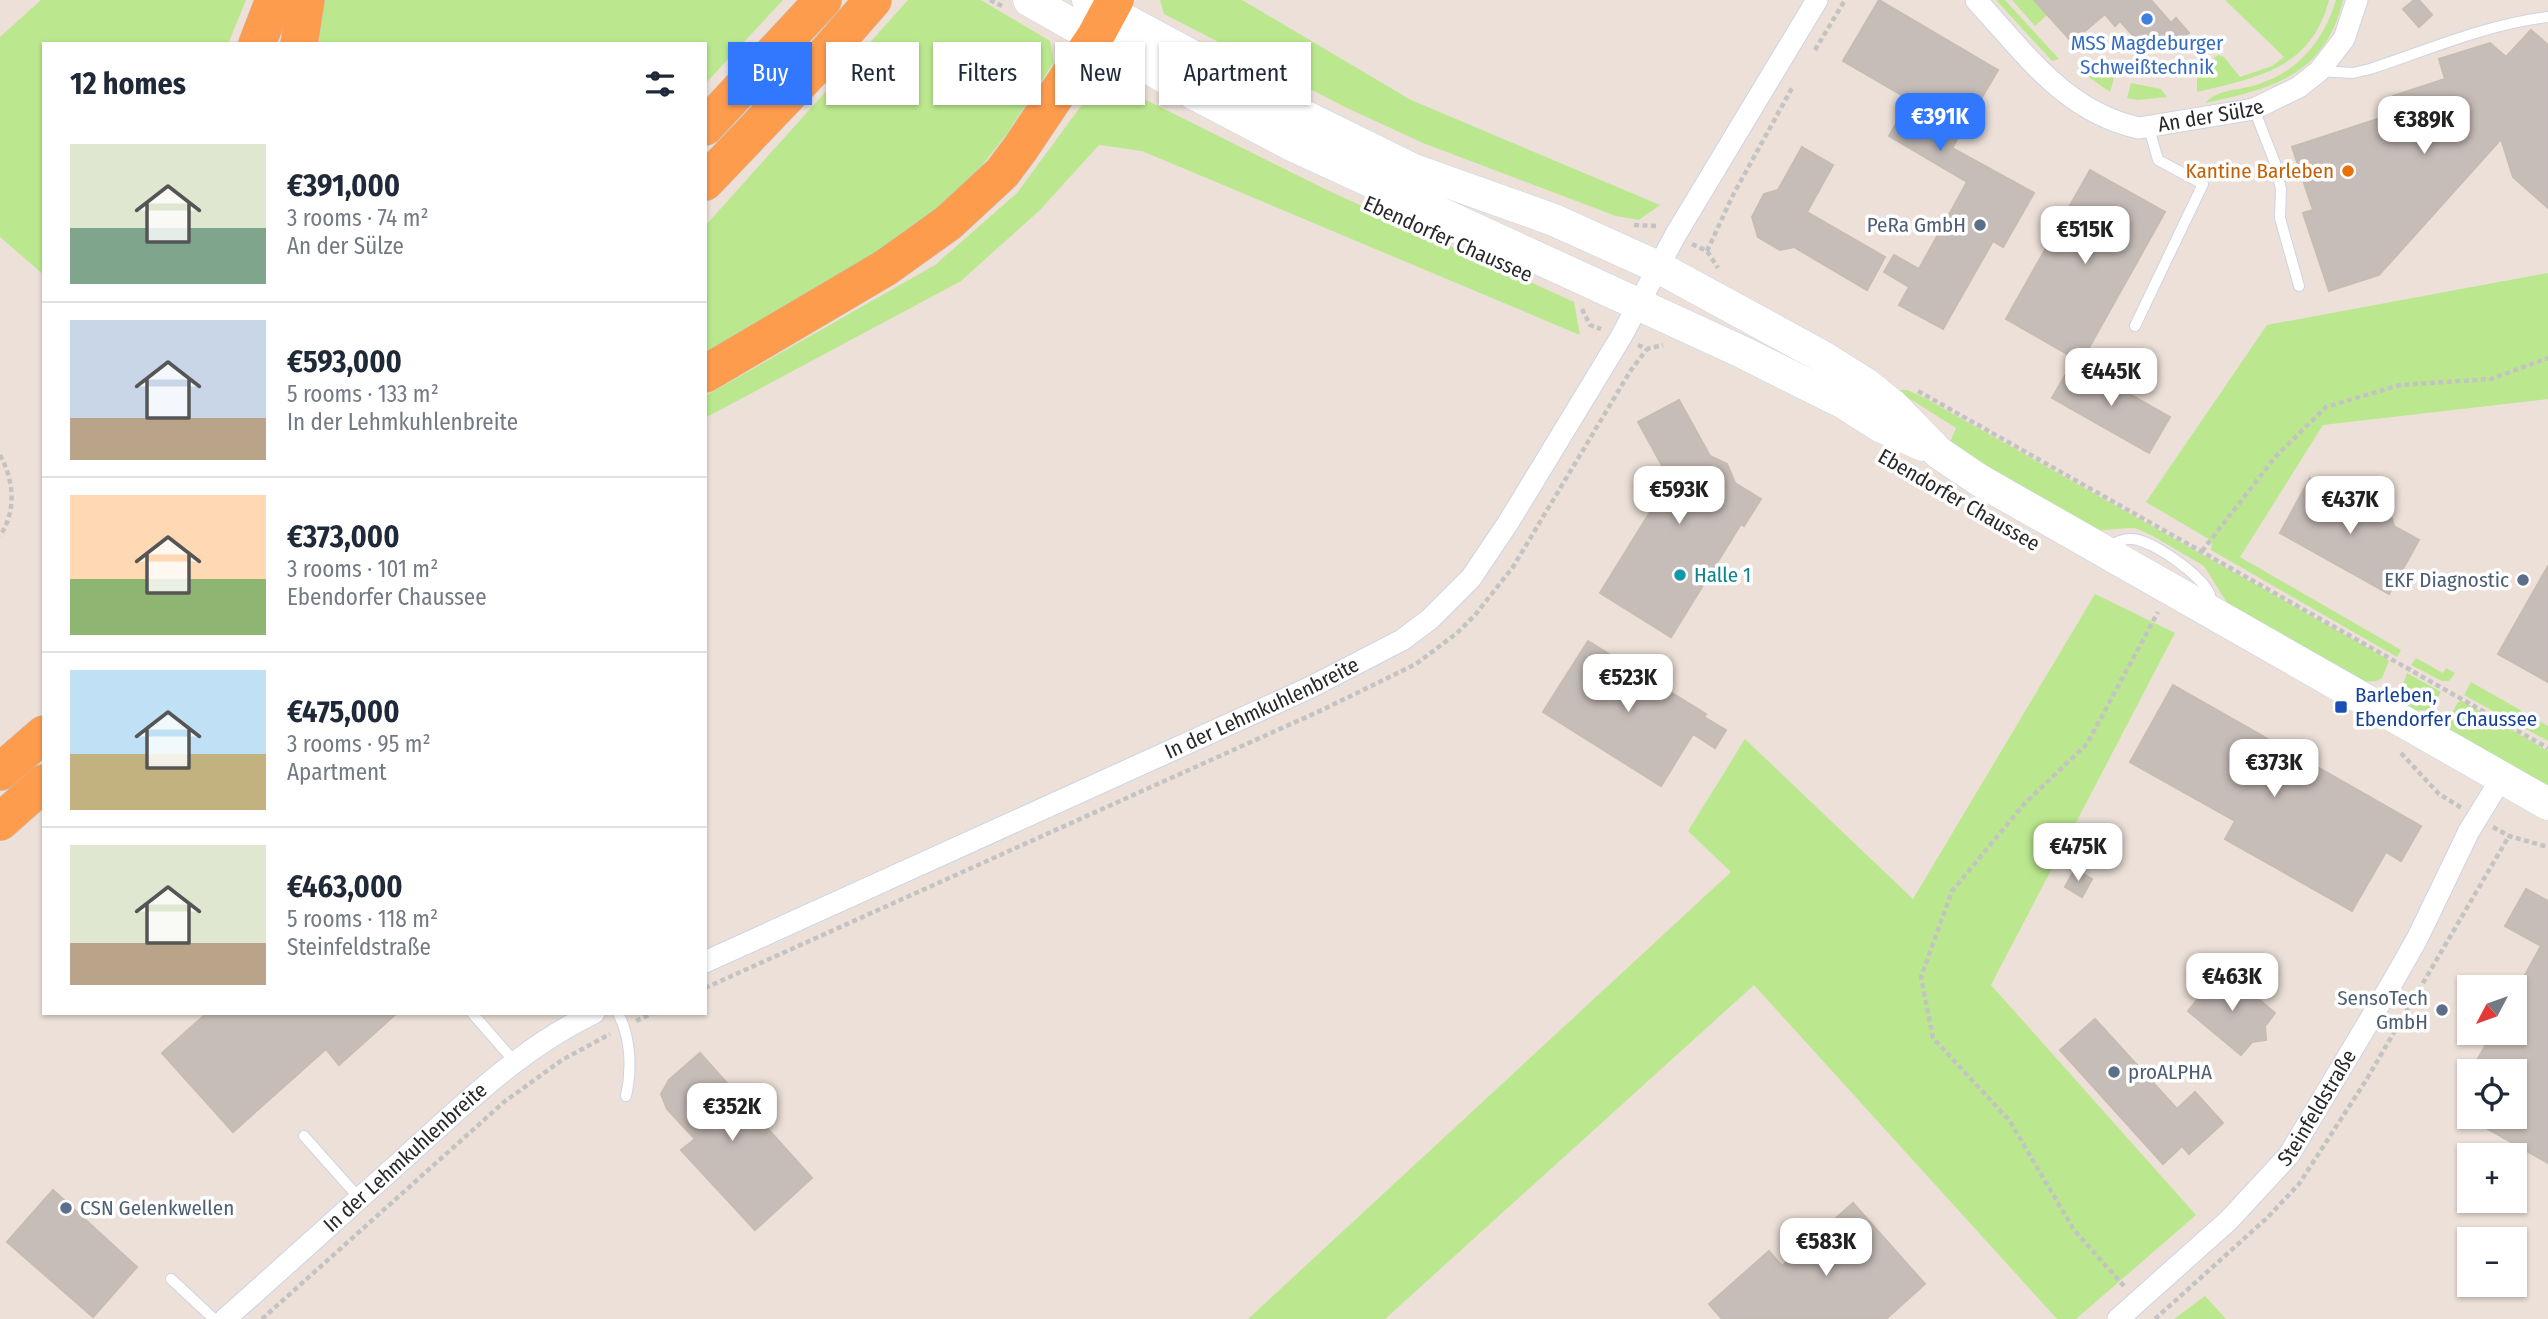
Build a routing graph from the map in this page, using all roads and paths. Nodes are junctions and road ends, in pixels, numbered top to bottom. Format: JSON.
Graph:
{"nodes":[{"id":1,"x":274,"y":0,"type":"edge"},
{"id":2,"x":306,"y":0,"type":"edge"},
{"id":3,"x":823,"y":0,"type":"edge"},
{"id":4,"x":873,"y":0,"type":"edge"},
{"id":5,"x":1029,"y":0,"type":"edge"},
{"id":6,"x":1816,"y":0,"type":"edge"},
{"id":7,"x":1846,"y":0,"type":"edge"},
{"id":8,"x":1976,"y":0,"type":"edge"},
{"id":9,"x":2357,"y":0,"type":"edge"},
{"id":10,"x":1102,"y":12,"type":"edge"},
{"id":11,"x":2548,"y":17,"type":"edge"},
{"id":12,"x":258,"y":42,"type":"edge"},
{"id":13,"x":299,"y":42,"type":"edge"},
{"id":14,"x":1812,"y":55,"type":"dead end"},
{"id":15,"x":2319,"y":71,"type":"junction"},
{"id":16,"x":1799,"y":76,"type":"dead end"},
{"id":17,"x":721,"y":103,"type":"edge"},
{"id":18,"x":2254,"y":109,"type":"junction"},
{"id":19,"x":707,"y":124,"type":"edge"},
{"id":20,"x":2149,"y":128,"type":"junction"},
{"id":21,"x":707,"y":180,"type":"edge"},
{"id":22,"x":1707,"y":251,"type":"dead end"},
{"id":23,"x":1658,"y":267,"type":"junction"},
{"id":24,"x":2299,"y":286,"type":"dead end"},
{"id":25,"x":1577,"y":301,"type":"dead end"},
{"id":26,"x":1639,"y":304,"type":"junction"},
{"id":27,"x":2135,"y":326,"type":"dead end"},
{"id":28,"x":1621,"y":337,"type":"junction"},
{"id":29,"x":1672,"y":345,"type":"dead end"},
{"id":30,"x":2548,"y":358,"type":"edge"},
{"id":31,"x":707,"y":373,"type":"edge"},
{"id":32,"x":1939,"y":453,"type":"junction"},
{"id":33,"x":0,"y":455,"type":"edge"},
{"id":34,"x":1875,"y":456,"type":"dead end"},
{"id":35,"x":1970,"y":508,"type":"dead end"},
{"id":36,"x":0,"y":536,"type":"edge"},
{"id":37,"x":2202,"y":551,"type":"dead end"},
{"id":38,"x":2147,"y":605,"type":"dead end"},
{"id":39,"x":2158,"y":611,"type":"junction"},
{"id":40,"x":2170,"y":618,"type":"dead end"},
{"id":41,"x":2392,"y":746,"type":"dead end"},
{"id":42,"x":2501,"y":779,"type":"junction"},
{"id":43,"x":42,"y":785,"type":"edge"},
{"id":44,"x":42,"y":792,"type":"edge"},
{"id":45,"x":2548,"y":804,"type":"edge"},
{"id":46,"x":5,"y":817,"type":"edge"},
{"id":47,"x":2477,"y":817,"type":"junction"},
{"id":48,"x":2548,"y":846,"type":"edge"},
{"id":49,"x":707,"y":961,"type":"edge"},
{"id":50,"x":474,"y":1015,"type":"edge"},
{"id":51,"x":590,"y":1015,"type":"edge"},
{"id":52,"x":619,"y":1015,"type":"edge"},
{"id":53,"x":649,"y":1015,"type":"edge"},
{"id":54,"x":625,"y":1027,"type":"junction"},
{"id":55,"x":514,"y":1061,"type":"junction"},
{"id":56,"x":626,"y":1096,"type":"dead end"},
{"id":57,"x":304,"y":1136,"type":"dead end"},
{"id":58,"x":359,"y":1199,"type":"junction"},
{"id":59,"x":172,"y":1279,"type":"dead end"},
{"id":60,"x":2138,"y":1301,"type":"junction"},
{"id":61,"x":214,"y":1319,"type":"edge"},
{"id":62,"x":225,"y":1319,"type":"edge"},
{"id":63,"x":262,"y":1319,"type":"edge"},
{"id":64,"x":2118,"y":1319,"type":"edge"},
{"id":65,"x":2156,"y":1319,"type":"edge"}],
"edges":[{"from":1,"to":12,"type":"highway"},
{"from":2,"to":13,"type":"highway"},
{"from":3,"to":17,"type":"highway"},
{"from":4,"to":21,"type":"highway"},
{"from":5,"to":10,"type":"main road","name":"Ebendorfer Chaussee"},
{"from":6,"to":23,"type":"street"},
{"from":7,"to":14,"type":"path"},
{"from":8,"to":20,"type":"street","name":"An der Sülze"},
{"from":9,"to":15,"type":"street","name":"An der Sülze"},
{"from":10,"to":23,"type":"main road","name":"Ebendorfer Chaussee"},
{"from":10,"to":26,"type":"main road","name":"Ebendorfer Chaussee"},
{"from":10,"to":31,"type":"highway"},
{"from":11,"to":15,"type":"lane"},
{"from":15,"to":18,"type":"street","name":"An der Sülze"},
{"from":16,"to":22,"type":"path"},
{"from":17,"to":19,"type":"highway"},
{"from":18,"to":20,"type":"street","name":"An der Sülze"},
{"from":18,"to":24,"type":"lane"},
{"from":20,"to":27,"type":"lane"},
{"from":23,"to":26,"type":"street","name":"In der Lehmkuhlenbreite"},
{"from":23,"to":32,"type":"main road","name":"Ebendorfer Chaussee"},
{"from":25,"to":28,"type":"path"},
{"from":26,"to":28,"type":"street","name":"In der Lehmkuhlenbreite"},
{"from":26,"to":32,"type":"main road","name":"Ebendorfer Chaussee"},
{"from":28,"to":29,"type":"path"},
{"from":28,"to":49,"type":"street","name":"In der Lehmkuhlenbreite"},
{"from":30,"to":37,"type":"path"},
{"from":32,"to":42,"type":"main road","name":"Ebendorfer Chaussee"},
{"from":33,"to":36,"type":"path"},
{"from":34,"to":35,"type":"path","name":"Ebendorfer Chaussee"},
{"from":38,"to":39,"type":"path"},
{"from":39,"to":40,"type":"path"},
{"from":39,"to":60,"type":"path"},
{"from":41,"to":47,"type":"path"},
{"from":42,"to":45,"type":"main road","name":"Ebendorfer Chaussee"},
{"from":42,"to":47,"type":"street","name":"Steinfeldstraße"},
{"from":43,"to":46,"type":"highway"},
{"from":44,"to":46,"type":"highway"},
{"from":47,"to":48,"type":"path"},
{"from":47,"to":60,"type":"street","name":"Steinfeldstraße"},
{"from":50,"to":55,"type":"lane"},
{"from":51,"to":55,"type":"street","name":"In der Lehmkuhlenbreite"},
{"from":52,"to":54,"type":"lane"},
{"from":53,"to":54,"type":"path"},
{"from":54,"to":56,"type":"lane"},
{"from":54,"to":63,"type":"path"},
{"from":55,"to":58,"type":"street","name":"In der Lehmkuhlenbreite"},
{"from":57,"to":58,"type":"lane"},
{"from":58,"to":62,"type":"street","name":"In der Lehmkuhlenbreite"},
{"from":59,"to":61,"type":"lane"},
{"from":60,"to":64,"type":"street","name":"Steinfeldstraße"},
{"from":60,"to":65,"type":"path"}]}
